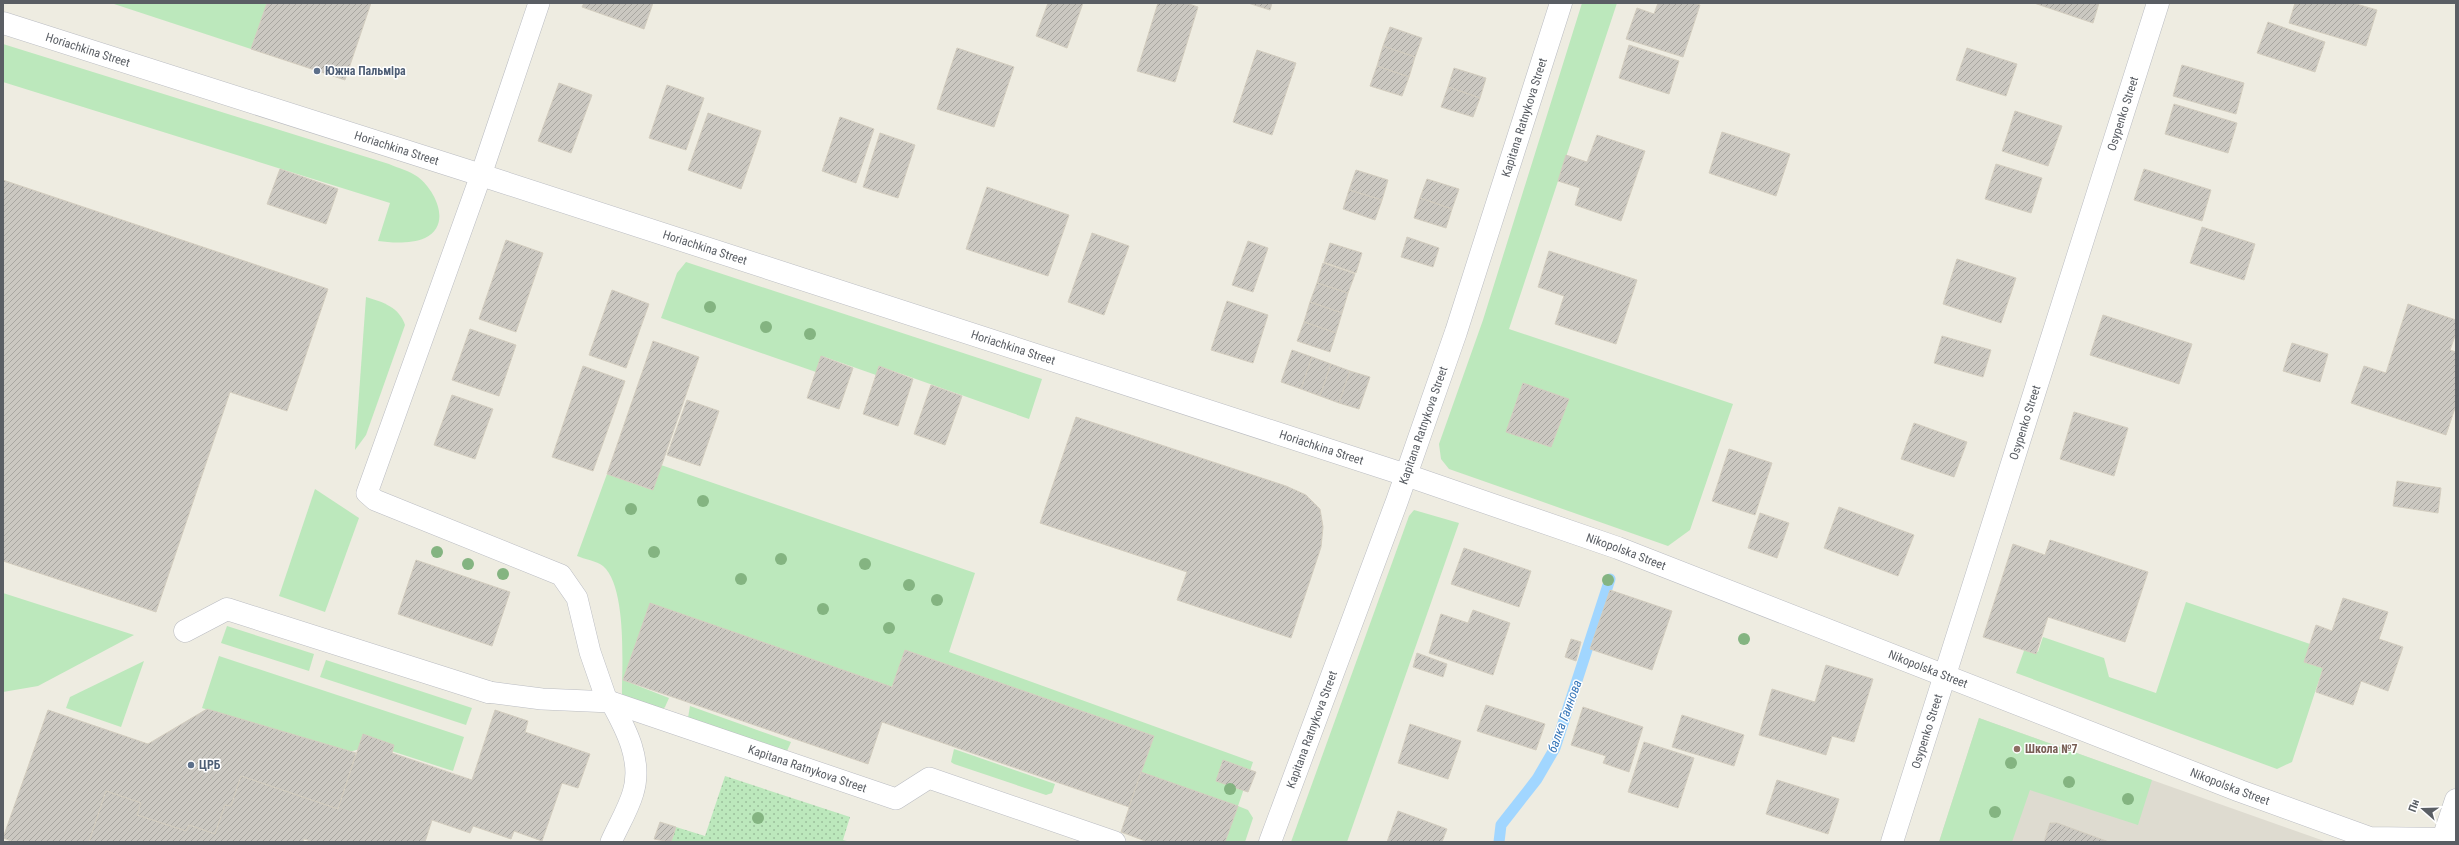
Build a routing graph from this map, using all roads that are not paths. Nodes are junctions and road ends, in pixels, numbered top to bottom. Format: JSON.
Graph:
{"nodes":[{"id":1,"x":539,"y":3,"type":"edge"},
{"id":2,"x":1562,"y":3,"type":"edge"},
{"id":3,"x":2158,"y":3,"type":"edge"},
{"id":4,"x":3,"y":23,"type":"edge"},
{"id":5,"x":481,"y":175,"type":"junction"},
{"id":6,"x":1406,"y":475,"type":"junction"},
{"id":7,"x":185,"y":631,"type":"dead end"},
{"id":8,"x":1946,"y":676,"type":"junction"},
{"id":9,"x":488,"y":692,"type":"joint"},
{"id":10,"x":609,"y":702,"type":"junction"},
{"id":11,"x":2456,"y":800,"type":"edge"},
{"id":12,"x":2369,"y":840,"type":"edge"},
{"id":13,"x":2448,"y":840,"type":"edge"},
{"id":14,"x":612,"y":842,"type":"edge"},
{"id":15,"x":1115,"y":842,"type":"edge"},
{"id":16,"x":1270,"y":842,"type":"edge"},
{"id":17,"x":1892,"y":842,"type":"edge"}],
"edges":[{"from":1,"to":5,"type":"lane"},
{"from":2,"to":6,"type":"street","name":"Kapitana Ratnykova Street"},
{"from":3,"to":8,"type":"street","name":"Osypenko Street"},
{"from":4,"to":5,"type":"street","name":"Horiachkina Street"},
{"from":5,"to":6,"type":"street","name":"Horiachkina Street"},
{"from":5,"to":10,"type":"lane"},
{"from":6,"to":8,"type":"street","name":"Nikopolska Street"},
{"from":6,"to":16,"type":"street","name":"Kapitana Ratnykova Street"},
{"from":7,"to":9,"type":"street"},
{"from":8,"to":12,"type":"street","name":"Nikopolska Street"},
{"from":8,"to":17,"type":"street","name":"Osypenko Street"},
{"from":9,"to":10,"type":"lane","name":"Kapitana Ratnykova Street"},
{"from":10,"to":14,"type":"lane"},
{"from":10,"to":15,"type":"lane","name":"Kapitana Ratnykova Street"},
{"from":11,"to":13,"type":"street"},
{"from":12,"to":13,"type":"street","name":"Nikopolska Street"}]}
